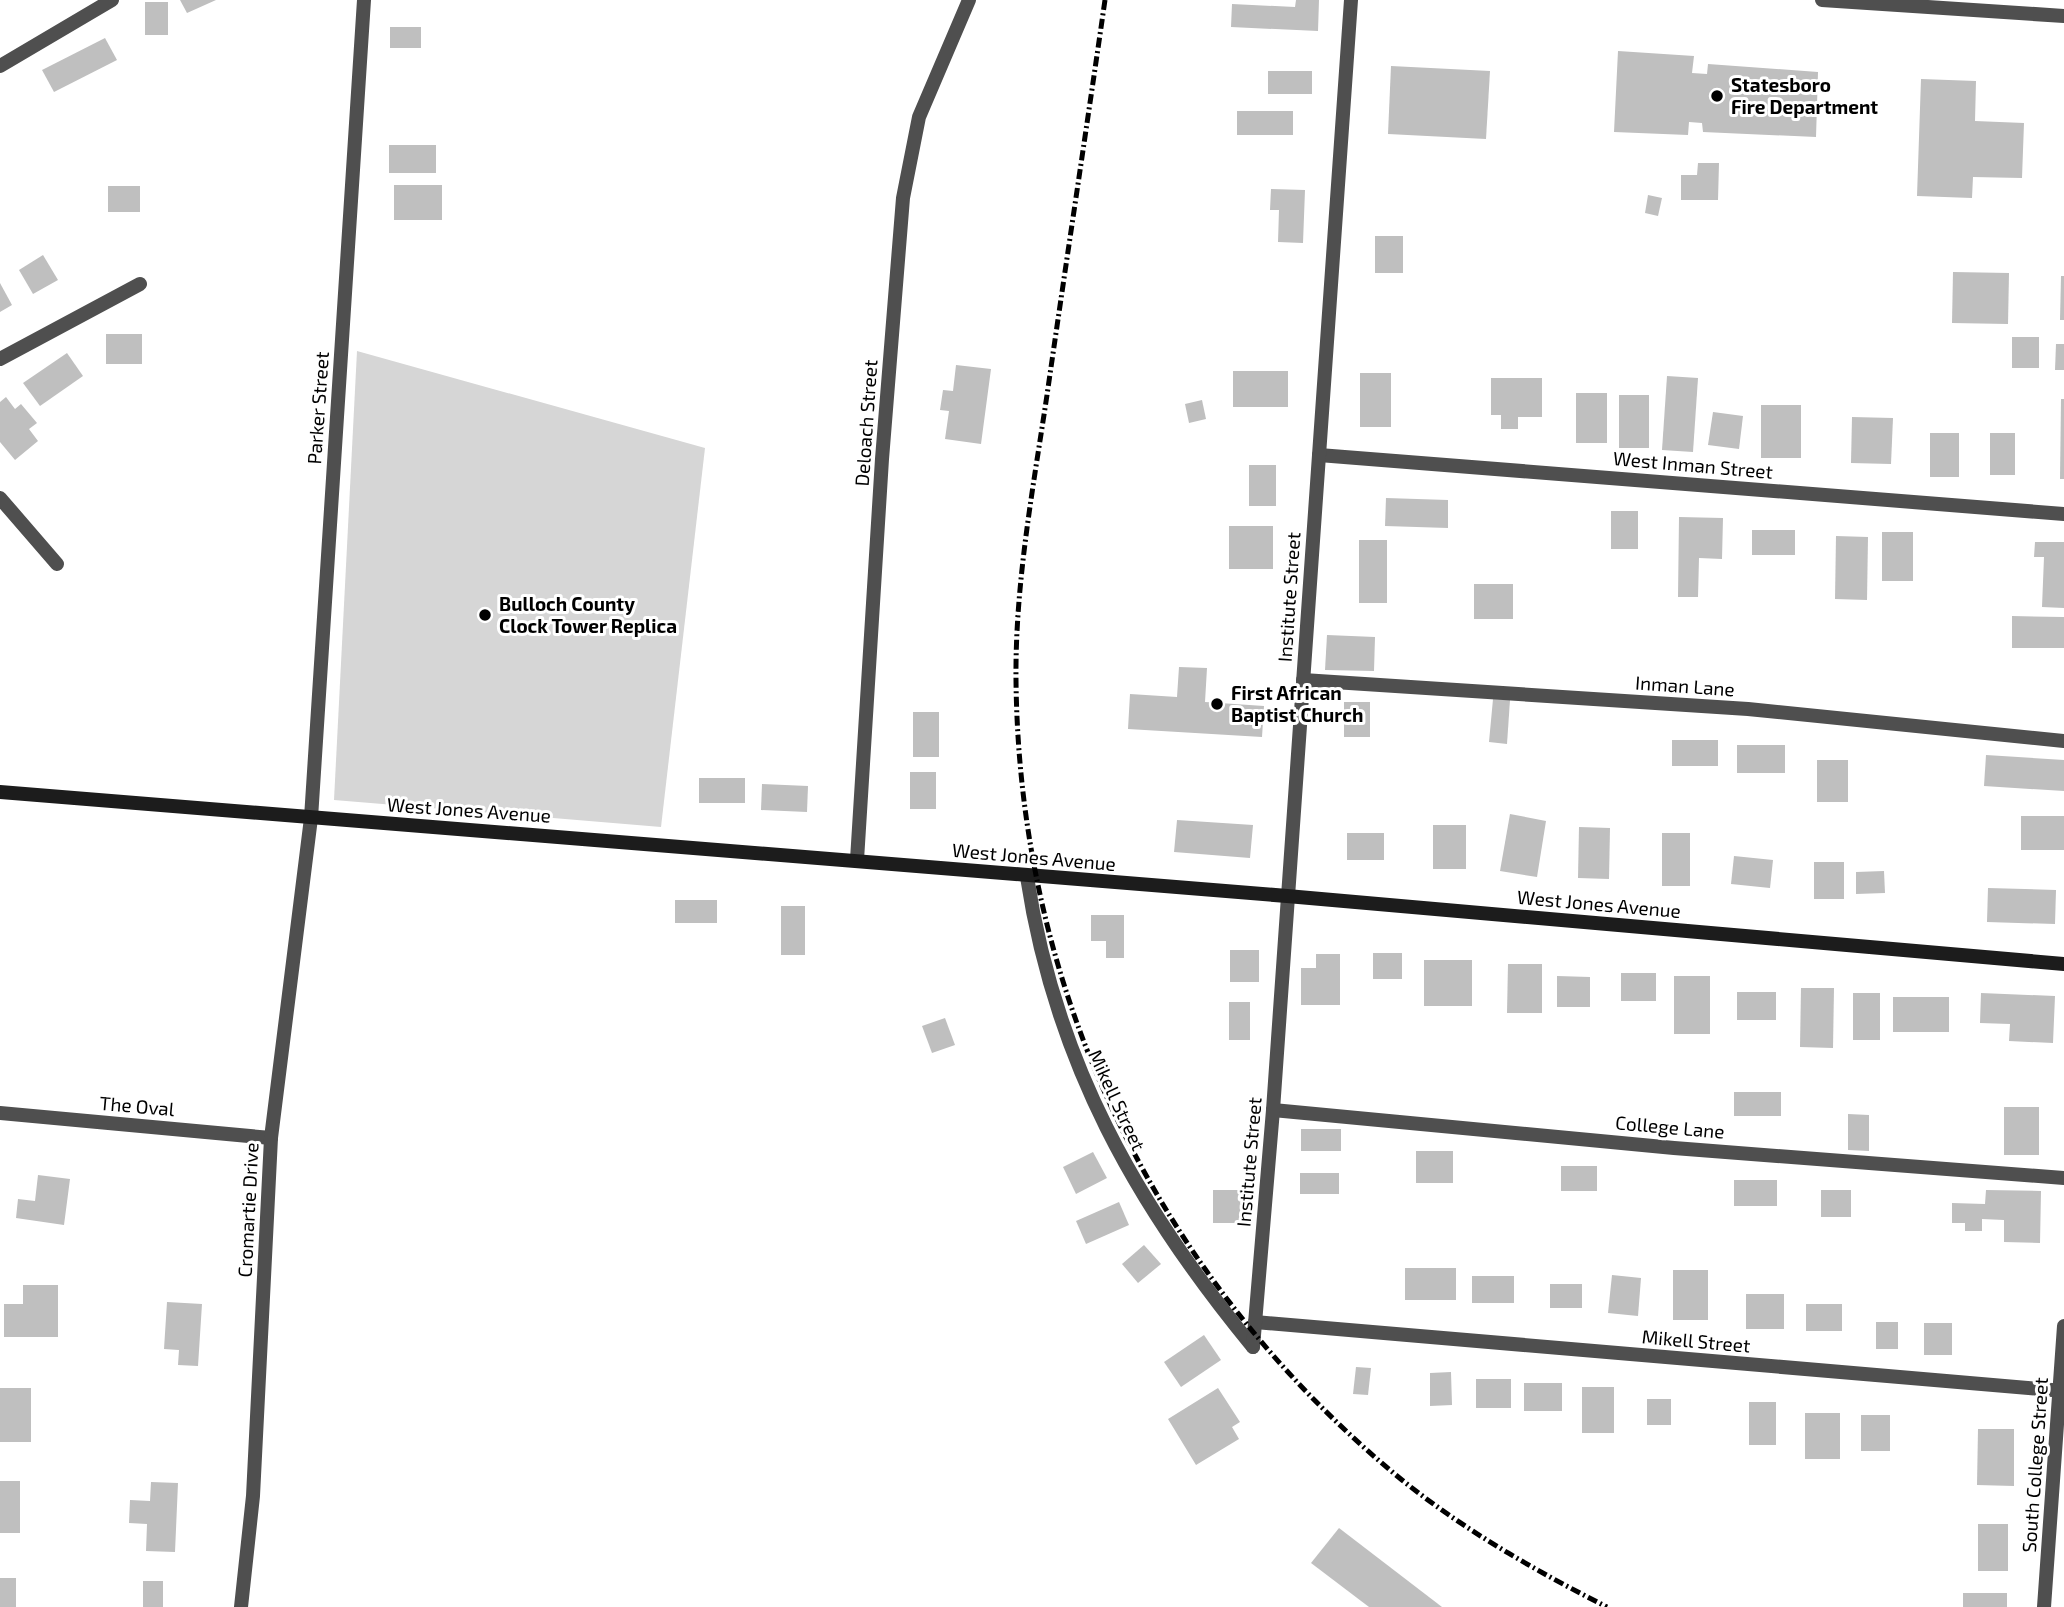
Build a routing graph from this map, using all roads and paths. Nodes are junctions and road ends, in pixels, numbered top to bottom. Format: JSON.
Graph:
{"nodes":[{"id":1,"x":111,"y":0,"type":"edge"},
{"id":2,"x":364,"y":0,"type":"edge"},
{"id":3,"x":969,"y":0,"type":"edge"},
{"id":4,"x":1351,"y":0,"type":"edge"},
{"id":5,"x":1822,"y":0,"type":"edge"},
{"id":6,"x":2064,"y":16,"type":"edge"},
{"id":7,"x":0,"y":66,"type":"edge"},
{"id":8,"x":140,"y":284,"type":"dead end"},
{"id":9,"x":0,"y":359,"type":"edge"},
{"id":10,"x":1319,"y":455,"type":"junction"},
{"id":11,"x":0,"y":498,"type":"edge"},
{"id":12,"x":2064,"y":514,"type":"edge"},
{"id":13,"x":57,"y":564,"type":"dead end"},
{"id":14,"x":1303,"y":680,"type":"junction"},
{"id":15,"x":2064,"y":741,"type":"edge"},
{"id":16,"x":0,"y":792,"type":"edge"},
{"id":17,"x":311,"y":818,"type":"junction"},
{"id":18,"x":857,"y":860,"type":"junction"},
{"id":19,"x":1027,"y":877,"type":"junction"},
{"id":20,"x":1287,"y":896,"type":"junction"},
{"id":21,"x":2064,"y":964,"type":"edge"},
{"id":22,"x":1273,"y":1110,"type":"junction"},
{"id":23,"x":0,"y":1112,"type":"edge"},
{"id":24,"x":271,"y":1138,"type":"junction"},
{"id":25,"x":2064,"y":1178,"type":"edge"},
{"id":26,"x":1255,"y":1322,"type":"junction"},
{"id":27,"x":2064,"y":1326,"type":"edge"},
{"id":28,"x":1252,"y":1347,"type":"joint"},
{"id":29,"x":2062,"y":1391,"type":"edge"},
{"id":30,"x":241,"y":1607,"type":"edge"},
{"id":31,"x":2044,"y":1607,"type":"edge"}],
"edges":[{"from":1,"to":7,"type":"street"},
{"from":2,"to":17,"type":"street","name":"Parker Street"},
{"from":3,"to":18,"type":"street","name":"Deloach Street"},
{"from":4,"to":10,"type":"street","name":"Institute Street"},
{"from":5,"to":6,"type":"street"},
{"from":8,"to":9,"type":"street"},
{"from":10,"to":12,"type":"street","name":"West Inman Street"},
{"from":10,"to":14,"type":"street","name":"Institute Street"},
{"from":11,"to":13,"type":"street"},
{"from":14,"to":15,"type":"street","name":"Inman Lane"},
{"from":14,"to":20,"type":"street","name":"Institute Street"},
{"from":16,"to":17,"type":"street","name":"West Jones Avenue"},
{"from":17,"to":18,"type":"street","name":"West Jones Avenue"},
{"from":17,"to":24,"type":"street","name":"Cromartie Drive"},
{"from":18,"to":19,"type":"street","name":"West Jones Avenue"},
{"from":19,"to":20,"type":"street","name":"West Jones Avenue"},
{"from":19,"to":28,"type":"street","name":"Mikell Street"},
{"from":20,"to":21,"type":"street","name":"West Jones Avenue"},
{"from":20,"to":22,"type":"street","name":"Institute Street"},
{"from":22,"to":25,"type":"street","name":"College Lane"},
{"from":22,"to":26,"type":"street","name":"Institute Street"},
{"from":23,"to":24,"type":"street","name":"The Oval"},
{"from":24,"to":30,"type":"street","name":"Cromartie Drive"},
{"from":26,"to":28,"type":"street","name":"Institute Street"},
{"from":26,"to":29,"type":"street","name":"Mikell Street"},
{"from":27,"to":29,"type":"street","name":"South College Street"},
{"from":29,"to":31,"type":"street","name":"South College Street"}]}
